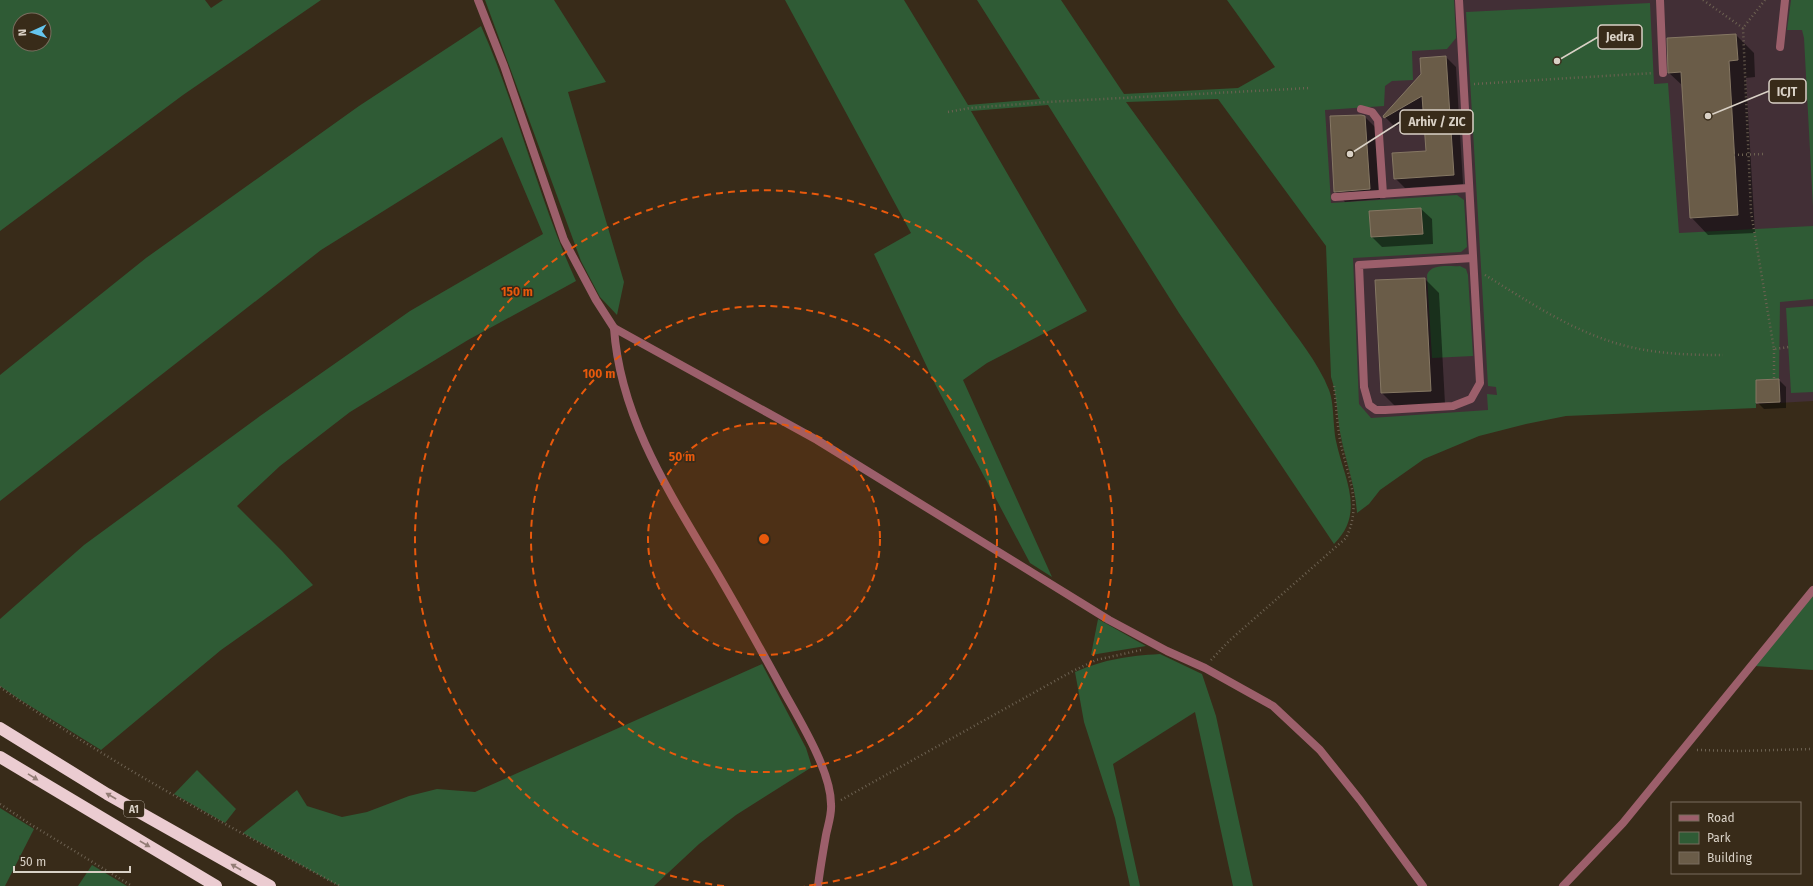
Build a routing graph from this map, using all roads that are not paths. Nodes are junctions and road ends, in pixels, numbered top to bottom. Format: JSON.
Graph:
{"nodes":[{"id":1,"x":478,"y":0,"type":"edge"},
{"id":2,"x":1459,"y":0,"type":"edge"},
{"id":3,"x":1660,"y":0,"type":"edge"},
{"id":4,"x":1785,"y":0,"type":"edge"},
{"id":5,"x":1780,"y":47,"type":"dead end"},
{"id":6,"x":1663,"y":73,"type":"road end"},
{"id":7,"x":1361,"y":109,"type":"dead end"},
{"id":8,"x":1469,"y":188,"type":"junction"},
{"id":9,"x":1383,"y":194,"type":"junction"},
{"id":10,"x":1335,"y":197,"type":"dead end"},
{"id":11,"x":1472,"y":258,"type":"junction"},
{"id":12,"x":614,"y":328,"type":"junction"},
{"id":13,"x":1813,"y":590,"type":"edge"},
{"id":14,"x":0,"y":728,"type":"edge"},
{"id":15,"x":0,"y":756,"type":"edge"},
{"id":16,"x":216,"y":886,"type":"edge"},
{"id":17,"x":270,"y":886,"type":"edge"},
{"id":18,"x":818,"y":886,"type":"edge"},
{"id":19,"x":1423,"y":886,"type":"edge"},
{"id":20,"x":1563,"y":886,"type":"edge"}],
"edges":[{"from":1,"to":12,"type":"street"},
{"from":2,"to":8,"type":"street"},
{"from":3,"to":6,"type":"street"},
{"from":4,"to":5,"type":"street"},
{"from":7,"to":9,"type":"street"},
{"from":8,"to":9,"type":"street"},
{"from":8,"to":11,"type":"street"},
{"from":9,"to":10,"type":"street"},
{"from":11,"to":11,"type":"street"},
{"from":12,"to":18,"type":"street"},
{"from":12,"to":19,"type":"street"},
{"from":13,"to":20,"type":"street"},
{"from":17,"to":14,"type":"highway","number":"A1","one_way":true},
{"from":15,"to":16,"type":"highway","number":"A1","one_way":true}]}
